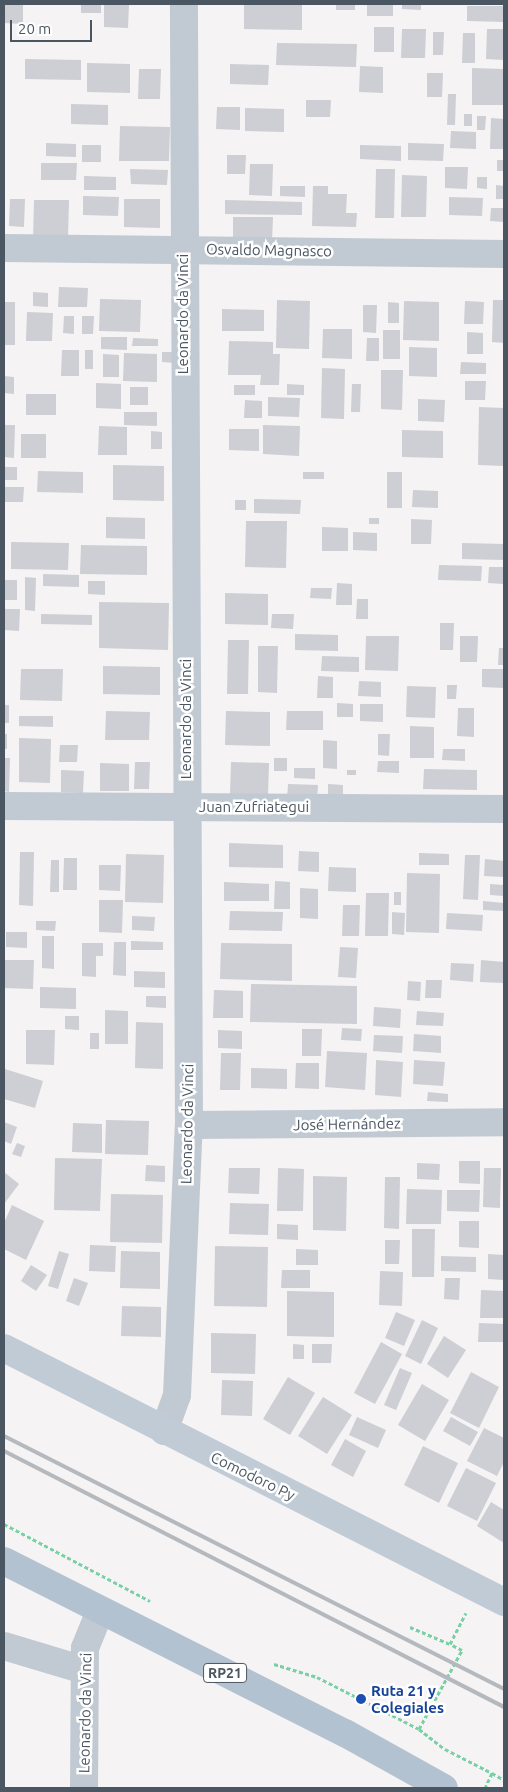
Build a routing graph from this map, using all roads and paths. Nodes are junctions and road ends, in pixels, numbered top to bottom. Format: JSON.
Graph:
{"nodes":[{"id":1,"x":184,"y":4,"type":"edge"},
{"id":2,"x":4,"y":248,"type":"edge"},
{"id":3,"x":183,"y":248,"type":"junction"},
{"id":4,"x":504,"y":254,"type":"edge"},
{"id":5,"x":4,"y":806,"type":"edge"},
{"id":6,"x":187,"y":807,"type":"junction"},
{"id":7,"x":504,"y":809,"type":"edge"},
{"id":8,"x":504,"y":1122,"type":"edge"},
{"id":9,"x":189,"y":1125,"type":"junction"},
{"id":10,"x":4,"y":1348,"type":"edge"},
{"id":11,"x":164,"y":1431,"type":"junction"},
{"id":12,"x":4,"y":1524,"type":"edge"},
{"id":13,"x":4,"y":1561,"type":"edge"},
{"id":14,"x":479,"y":1588,"type":"junction"},
{"id":15,"x":504,"y":1602,"type":"edge"},
{"id":16,"x":159,"y":1606,"type":"dead end"},
{"id":17,"x":100,"y":1611,"type":"junction"},
{"id":18,"x":410,"y":1627,"type":"dead end"},
{"id":19,"x":450,"y":1644,"type":"junction"},
{"id":20,"x":4,"y":1646,"type":"edge"},
{"id":21,"x":272,"y":1663,"type":"dead end"},
{"id":22,"x":84,"y":1670,"type":"junction"},
{"id":23,"x":419,"y":1729,"type":"junction"},
{"id":24,"x":492,"y":1773,"type":"junction"},
{"id":25,"x":504,"y":1780,"type":"edge"},
{"id":26,"x":84,"y":1788,"type":"edge"},
{"id":27,"x":444,"y":1788,"type":"edge"},
{"id":28,"x":485,"y":1788,"type":"edge"}],
"edges":[{"from":1,"to":3,"type":"street","name":"Leonardo da Vinci"},
{"from":2,"to":3,"type":"street","name":"Osvaldo Magnasco"},
{"from":3,"to":4,"type":"street","name":"Osvaldo Magnasco"},
{"from":3,"to":6,"type":"street","name":"Leonardo da Vinci"},
{"from":5,"to":6,"type":"street","name":"Juan Zufriategui"},
{"from":6,"to":7,"type":"street","name":"Juan Zufriategui"},
{"from":6,"to":9,"type":"street","name":"Leonardo da Vinci"},
{"from":8,"to":9,"type":"street","name":"José Hernández"},
{"from":9,"to":11,"type":"street","name":"Leonardo da Vinci"},
{"from":10,"to":11,"type":"main road","name":"Comodoro Py"},
{"from":11,"to":14,"type":"main road","name":"Comodoro Py"},
{"from":12,"to":16,"type":"path"},
{"from":13,"to":17,"type":"main road","number":"RP21"},
{"from":14,"to":15,"type":"main road","name":"Comodoro Py"},
{"from":14,"to":19,"type":"path"},
{"from":17,"to":22,"type":"street","name":"Leonardo da Vinci"},
{"from":17,"to":27,"type":"main road","number":"RP21"},
{"from":18,"to":19,"type":"path"},
{"from":19,"to":23,"type":"path"},
{"from":20,"to":22,"type":"street"},
{"from":21,"to":23,"type":"path"},
{"from":22,"to":26,"type":"street","name":"Leonardo da Vinci"},
{"from":23,"to":24,"type":"path"},
{"from":24,"to":25,"type":"path"},
{"from":24,"to":28,"type":"path"}]}
